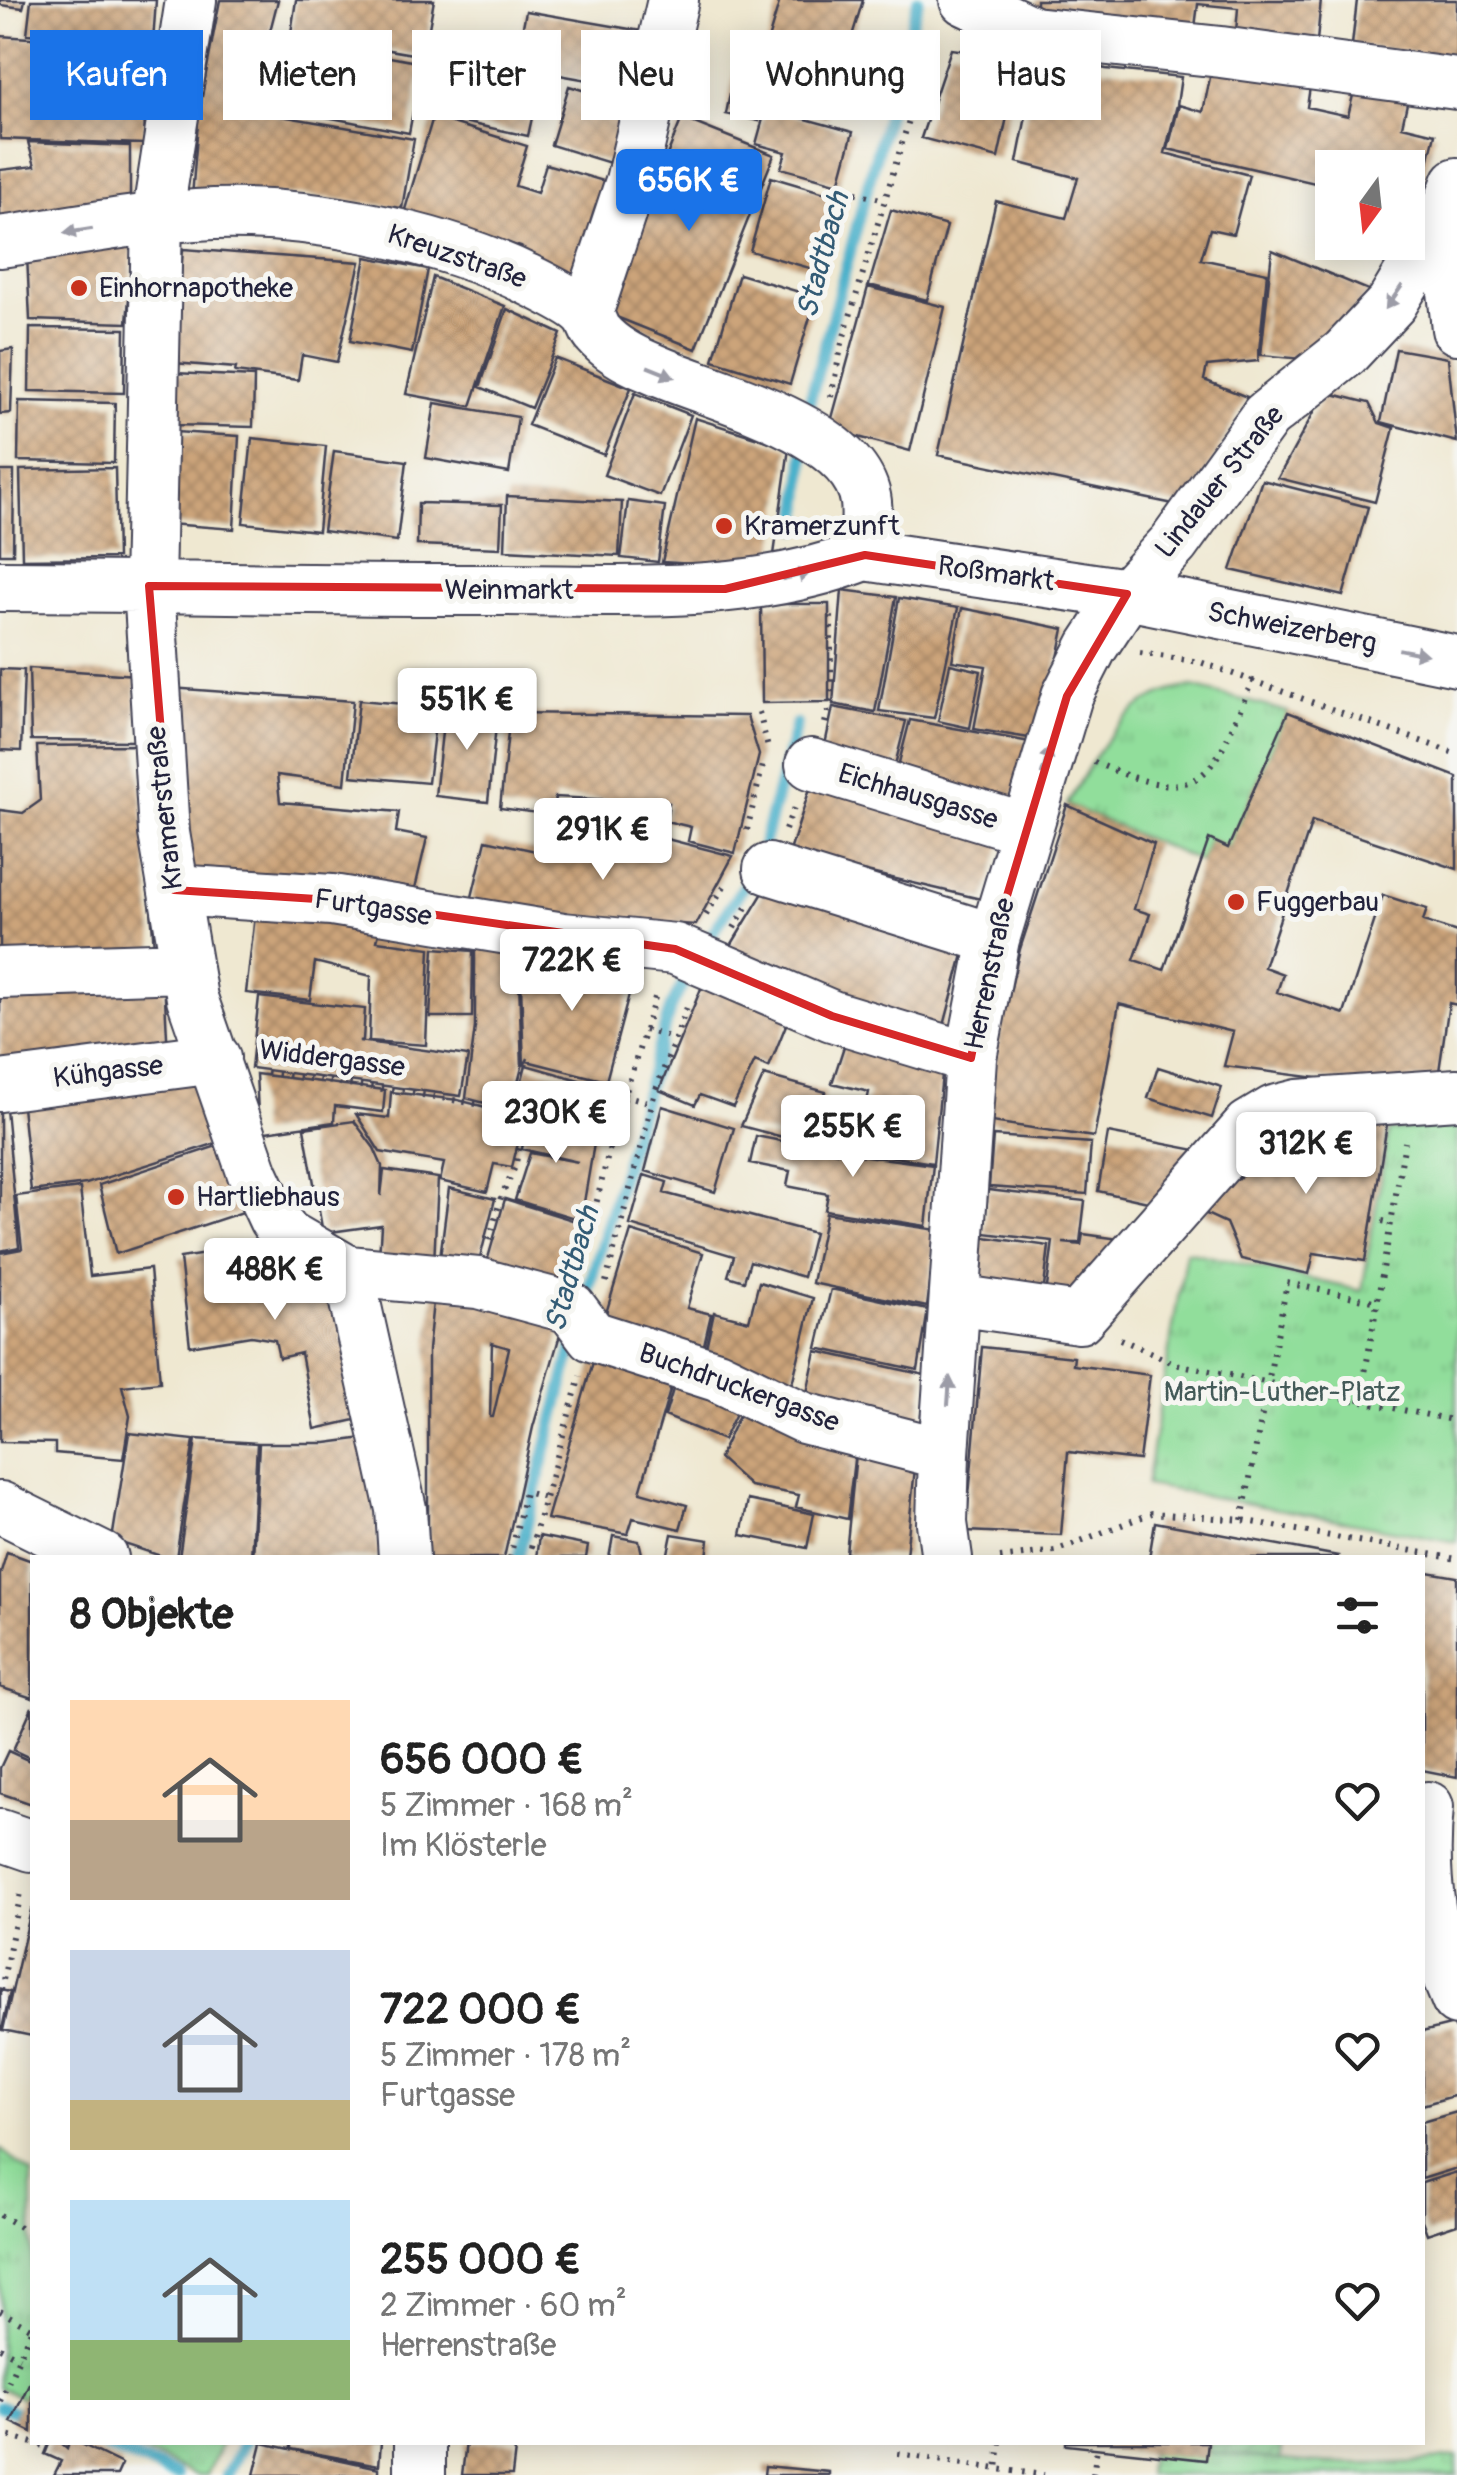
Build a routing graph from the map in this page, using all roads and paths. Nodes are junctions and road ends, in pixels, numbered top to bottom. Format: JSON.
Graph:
{"nodes":[{"id":1,"x":192,"y":0,"type":"edge"},
{"id":2,"x":673,"y":0,"type":"edge"},
{"id":3,"x":952,"y":9,"type":"edge"},
{"id":4,"x":1457,"y":84,"type":"edge"},
{"id":5,"x":835,"y":188,"type":"dead end"},
{"id":6,"x":881,"y":199,"type":"junction"},
{"id":7,"x":1451,"y":199,"type":"edge"},
{"id":8,"x":157,"y":219,"type":"junction"},
{"id":9,"x":0,"y":242,"type":"edge"},
{"id":10,"x":587,"y":314,"type":"junction"},
{"id":11,"x":1457,"y":329,"type":"edge"},
{"id":12,"x":810,"y":434,"type":"junction"},
{"id":13,"x":848,"y":562,"type":"junction"},
{"id":14,"x":0,"y":586,"type":"edge"},
{"id":15,"x":149,"y":586,"type":"junction"},
{"id":16,"x":1126,"y":594,"type":"junction"},
{"id":17,"x":1092,"y":647,"type":"junction"},
{"id":18,"x":1457,"y":661,"type":"edge"},
{"id":19,"x":1253,"y":680,"type":"junction"},
{"id":20,"x":759,"y":712,"type":"dead end"},
{"id":21,"x":1457,"y":754,"type":"edge"},
{"id":22,"x":811,"y":764,"type":"junction"},
{"id":23,"x":1127,"y":776,"type":"dead end"},
{"id":24,"x":1025,"y":829,"type":"junction"},
{"id":25,"x":748,"y":862,"type":"junction"},
{"id":26,"x":174,"y":890,"type":"junction"},
{"id":27,"x":994,"y":939,"type":"junction"},
{"id":28,"x":695,"y":956,"type":"junction"},
{"id":29,"x":184,"y":968,"type":"junction"},
{"id":30,"x":0,"y":974,"type":"edge"},
{"id":31,"x":644,"y":1030,"type":"junction"},
{"id":32,"x":674,"y":1038,"type":"junction"},
{"id":33,"x":971,"y":1058,"type":"junction"},
{"id":34,"x":218,"y":1065,"type":"junction"},
{"id":35,"x":0,"y":1086,"type":"edge"},
{"id":36,"x":624,"y":1096,"type":"junction"},
{"id":37,"x":1435,"y":1096,"type":"edge"},
{"id":38,"x":652,"y":1103,"type":"junction"},
{"id":39,"x":527,"y":1112,"type":"junction"},
{"id":40,"x":613,"y":1134,"type":"junction"},
{"id":41,"x":1372,"y":1220,"type":"dead end"},
{"id":42,"x":1392,"y":1224,"type":"junction"},
{"id":43,"x":348,"y":1271,"type":"junction"},
{"id":44,"x":478,"y":1283,"type":"junction"},
{"id":45,"x":956,"y":1300,"type":"junction"},
{"id":46,"x":1378,"y":1302,"type":"junction"},
{"id":47,"x":580,"y":1322,"type":"junction"},
{"id":48,"x":1157,"y":1358,"type":"dead end"},
{"id":49,"x":1270,"y":1384,"type":"junction"},
{"id":50,"x":1360,"y":1402,"type":"junction"},
{"id":51,"x":1457,"y":1421,"type":"edge"},
{"id":52,"x":944,"y":1454,"type":"junction"},
{"id":53,"x":543,"y":1497,"type":"junction"},
{"id":54,"x":0,"y":1507,"type":"edge"},
{"id":55,"x":1242,"y":1520,"type":"junction"},
{"id":56,"x":97,"y":1555,"type":"edge"},
{"id":57,"x":404,"y":1555,"type":"edge"},
{"id":58,"x":511,"y":1555,"type":"edge"},
{"id":59,"x":529,"y":1555,"type":"edge"},
{"id":60,"x":947,"y":1555,"type":"edge"},
{"id":61,"x":1024,"y":1555,"type":"edge"},
{"id":62,"x":1457,"y":1559,"type":"edge"},
{"id":63,"x":1436,"y":1808,"type":"edge"},
{"id":64,"x":21,"y":1843,"type":"edge"},
{"id":65,"x":1,"y":1990,"type":"edge"},
{"id":66,"x":1457,"y":2000,"type":"edge"},
{"id":67,"x":0,"y":2215,"type":"edge"},
{"id":68,"x":30,"y":2233,"type":"edge"},
{"id":69,"x":0,"y":2311,"type":"edge"},
{"id":70,"x":30,"y":2327,"type":"edge"},
{"id":71,"x":30,"y":2333,"type":"edge"},
{"id":72,"x":0,"y":2348,"type":"edge"},
{"id":73,"x":19,"y":2358,"type":"junction"},
{"id":74,"x":0,"y":2401,"type":"edge"},
{"id":75,"x":0,"y":2434,"type":"edge"},
{"id":76,"x":30,"y":2442,"type":"edge"},
{"id":77,"x":41,"y":2445,"type":"edge"},
{"id":78,"x":420,"y":2445,"type":"edge"},
{"id":79,"x":1000,"y":2445,"type":"edge"},
{"id":80,"x":48,"y":2447,"type":"dead end"},
{"id":81,"x":1097,"y":2448,"type":"dead end"},
{"id":82,"x":898,"y":2454,"type":"dead end"},
{"id":83,"x":996,"y":2469,"type":"junction"},
{"id":84,"x":420,"y":2475,"type":"edge"},
{"id":85,"x":1044,"y":2475,"type":"edge"},
{"id":86,"x":1093,"y":2475,"type":"edge"}],
"edges":[{"from":1,"to":8,"type":"street","name":"Kramerstraße"},
{"from":2,"to":10,"type":"street"},
{"from":3,"to":4,"type":"street"},
{"from":3,"to":6,"type":"path"},
{"from":5,"to":6,"type":"path"},
{"from":6,"to":12,"type":"path"},
{"from":7,"to":11,"type":"street"},
{"from":7,"to":16,"type":"street","name":"Lindauer Straße","one_way":true},
{"from":8,"to":9,"type":"street","name":"Kreuzstraße","one_way":true},
{"from":8,"to":10,"type":"street","name":"Kreuzstraße"},
{"from":8,"to":15,"type":"street","name":"Kramerstraße"},
{"from":10,"to":12,"type":"street","name":"Kreuzstraße","one_way":true},
{"from":12,"to":13,"type":"street","name":"Kreuzstraße"},
{"from":15,"to":13,"type":"street","name":"Weinmarkt","one_way":true},
{"from":13,"to":16,"type":"street","name":"Roßmarkt"},
{"from":13,"to":22,"type":"path"},
{"from":14,"to":15,"type":"street","name":"Weinmarkt"},
{"from":15,"to":26,"type":"street","name":"Kramerstraße"},
{"from":16,"to":17,"type":"street","name":"Herrenstraße"},
{"from":16,"to":18,"type":"street","name":"Schweizerberg","one_way":true},
{"from":17,"to":19,"type":"path"},
{"from":24,"to":17,"type":"street","name":"Herrenstraße","one_way":true},
{"from":19,"to":21,"type":"path"},
{"from":19,"to":23,"type":"path"},
{"from":20,"to":25,"type":"path"},
{"from":22,"to":24,"type":"street","name":"Eichhausgasse"},
{"from":22,"to":25,"type":"path"},
{"from":24,"to":27,"type":"street","name":"Herrenstraße"},
{"from":25,"to":27,"type":"street"},
{"from":25,"to":28,"type":"path"},
{"from":25,"to":28,"type":"path"},
{"from":26,"to":28,"type":"street","name":"Furtgasse"},
{"from":26,"to":29,"type":"street","name":"Kramerstraße"},
{"from":27,"to":33,"type":"street","name":"Herrenstraße"},
{"from":28,"to":31,"type":"path"},
{"from":28,"to":32,"type":"path"},
{"from":28,"to":33,"type":"street","name":"Furtgasse"},
{"from":29,"to":30,"type":"street"},
{"from":29,"to":34,"type":"street","name":"Kramerstraße"},
{"from":31,"to":32,"type":"path"},
{"from":31,"to":36,"type":"path"},
{"from":32,"to":38,"type":"path"},
{"from":33,"to":45,"type":"street","name":"Herrenstraße"},
{"from":34,"to":35,"type":"street","name":"Kühgasse"},
{"from":34,"to":39,"type":"path","name":"Widdergasse"},
{"from":34,"to":43,"type":"street","name":"Kramerstraße"},
{"from":36,"to":38,"type":"path"},
{"from":36,"to":40,"type":"path"},
{"from":37,"to":42,"type":"path"},
{"from":37,"to":45,"type":"street"},
{"from":38,"to":47,"type":"path"},
{"from":39,"to":40,"type":"path","name":"Widdergasse"},
{"from":39,"to":44,"type":"path"},
{"from":40,"to":47,"type":"path"},
{"from":41,"to":42,"type":"path"},
{"from":42,"to":46,"type":"path"},
{"from":43,"to":44,"type":"street","name":"Buchdruckergasse"},
{"from":43,"to":57,"type":"street"},
{"from":44,"to":47,"type":"street","name":"Buchdruckergasse"},
{"from":52,"to":45,"type":"street","name":"Herrenstraße","one_way":true},
{"from":46,"to":49,"type":"path"},
{"from":46,"to":50,"type":"path"},
{"from":47,"to":52,"type":"street","name":"Buchdruckergasse"},
{"from":47,"to":53,"type":"path"},
{"from":48,"to":49,"type":"path"},
{"from":49,"to":50,"type":"path"},
{"from":49,"to":55,"type":"path"},
{"from":50,"to":51,"type":"path"},
{"from":52,"to":60,"type":"street","name":"Herrenstraße"},
{"from":53,"to":58,"type":"path"},
{"from":53,"to":59,"type":"path"},
{"from":54,"to":56,"type":"street"},
{"from":55,"to":61,"type":"path"},
{"from":55,"to":62,"type":"path"},
{"from":63,"to":66,"type":"street"},
{"from":64,"to":65,"type":"path"},
{"from":67,"to":68,"type":"path"},
{"from":69,"to":70,"type":"path"},
{"from":71,"to":73,"type":"path"},
{"from":72,"to":73,"type":"path"},
{"from":73,"to":74,"type":"path"},
{"from":75,"to":76,"type":"path"},
{"from":77,"to":80,"type":"path"},
{"from":78,"to":84,"type":"street"},
{"from":79,"to":83,"type":"path"},
{"from":81,"to":86,"type":"path"},
{"from":82,"to":83,"type":"path"},
{"from":83,"to":85,"type":"path"}]}
